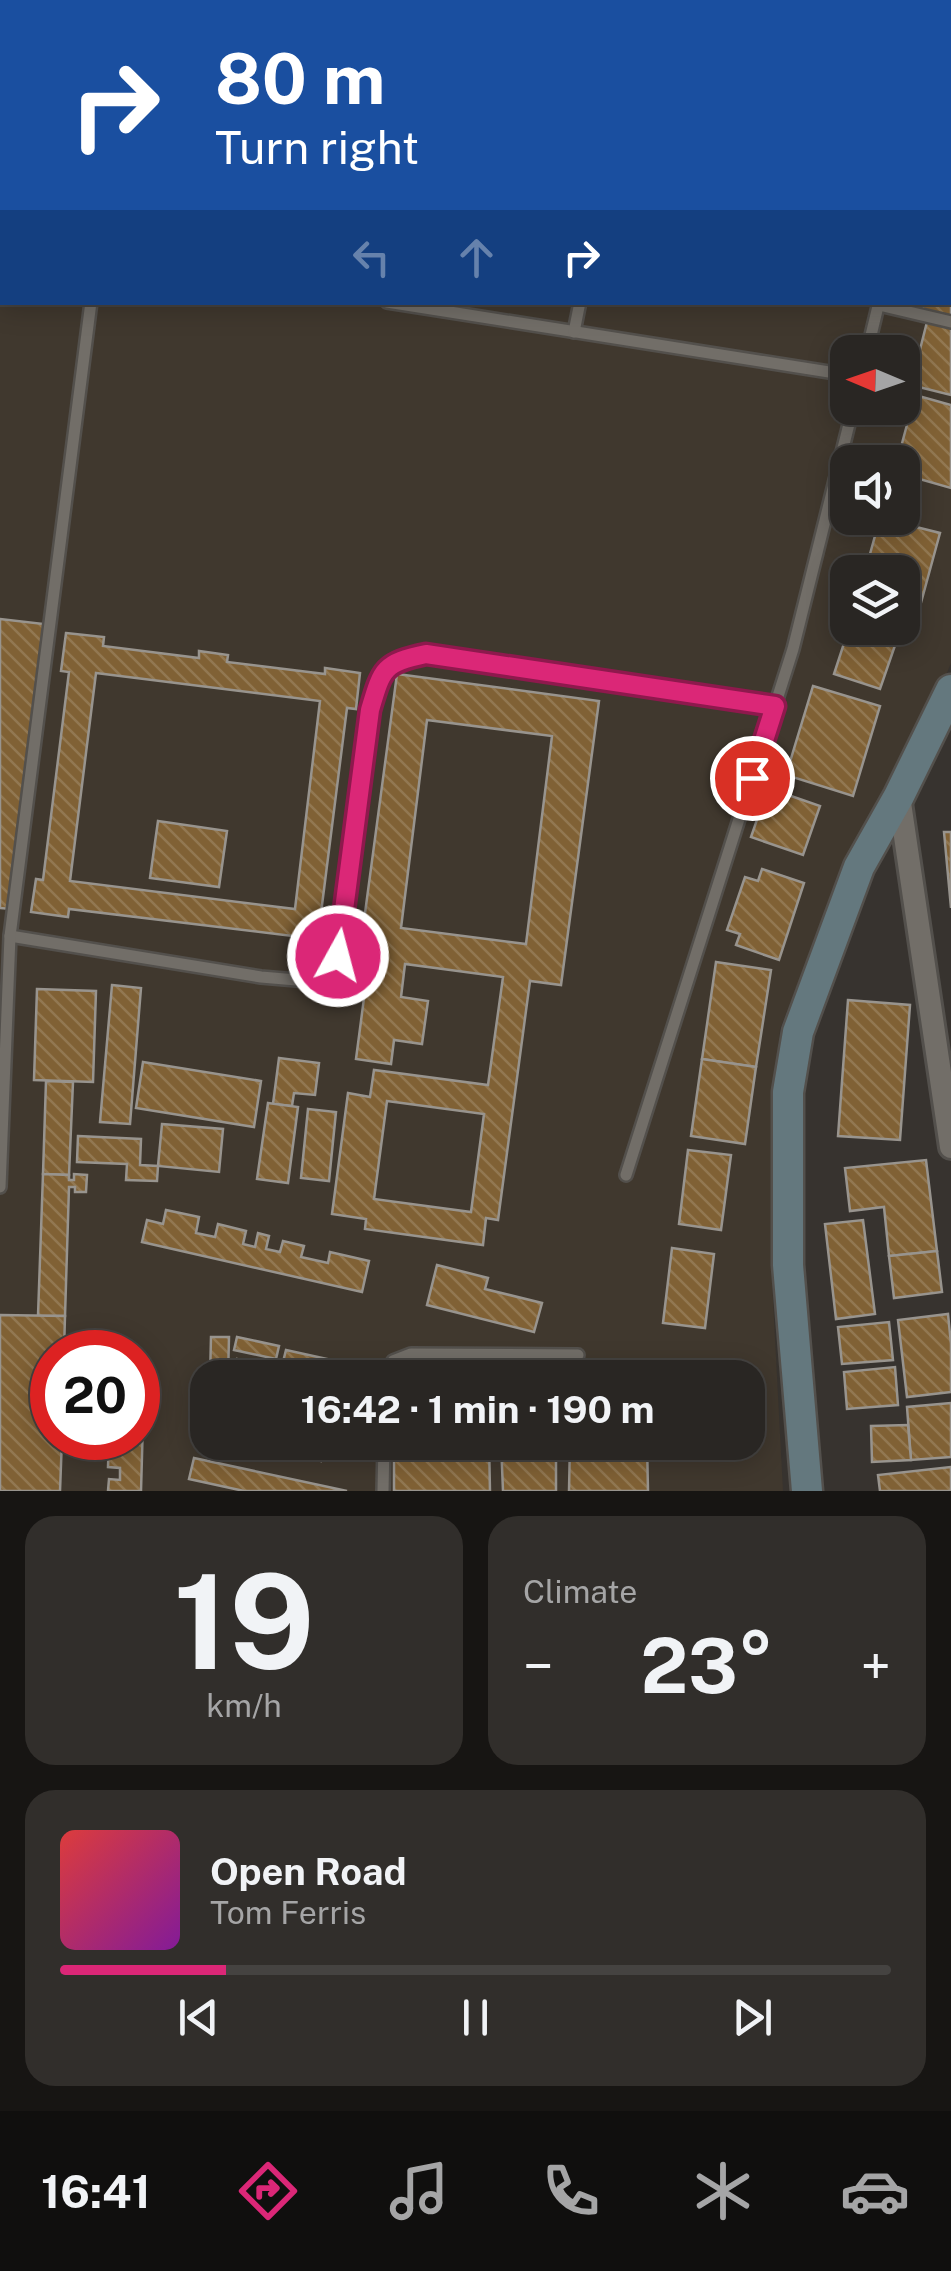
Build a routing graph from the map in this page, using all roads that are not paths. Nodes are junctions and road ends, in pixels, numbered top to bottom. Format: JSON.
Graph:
{"nodes":[{"id":1,"x":91,"y":305,"type":"edge"},
{"id":2,"x":406,"y":305,"type":"edge"},
{"id":3,"x":579,"y":305,"type":"edge"},
{"id":4,"x":879,"y":305,"type":"edge"},
{"id":5,"x":883,"y":305,"type":"edge"},
{"id":6,"x":951,"y":322,"type":"edge"},
{"id":7,"x":574,"y":332,"type":"junction"},
{"id":8,"x":871,"y":335,"type":"edge"},
{"id":9,"x":830,"y":372,"type":"edge"},
{"id":10,"x":849,"y":425,"type":"edge"},
{"id":11,"x":775,"y":706,"type":"junction"},
{"id":12,"x":947,"y":706,"type":"edge"},
{"id":13,"x":899,"y":796,"type":"junction"},
{"id":14,"x":10,"y":936,"type":"junction"},
{"id":15,"x":951,"y":1147,"type":"edge"},
{"id":16,"x":626,"y":1175,"type":"dead end"},
{"id":17,"x":0,"y":1187,"type":"edge"},
{"id":18,"x":578,"y":1355,"type":"dead end"},
{"id":19,"x":395,"y":1360,"type":"edge"},
{"id":20,"x":384,"y":1460,"type":"edge"},
{"id":21,"x":383,"y":1491,"type":"edge"},
{"id":22,"x":807,"y":1491,"type":"edge"}],
"edges":[{"from":1,"to":14,"type":"lane"},
{"from":2,"to":7,"type":"lane"},
{"from":3,"to":7,"type":"lane"},
{"from":4,"to":8,"type":"lane"},
{"from":5,"to":6,"type":"lane"},
{"from":7,"to":9,"type":"lane"},
{"from":10,"to":11,"type":"lane"},
{"from":11,"to":14,"type":"lane"},
{"from":11,"to":16,"type":"lane"},
{"from":12,"to":13,"type":"street"},
{"from":13,"to":15,"type":"street"},
{"from":13,"to":22,"type":"street"},
{"from":14,"to":17,"type":"lane"},
{"from":18,"to":19,"type":"lane"},
{"from":20,"to":21,"type":"lane"}]}
